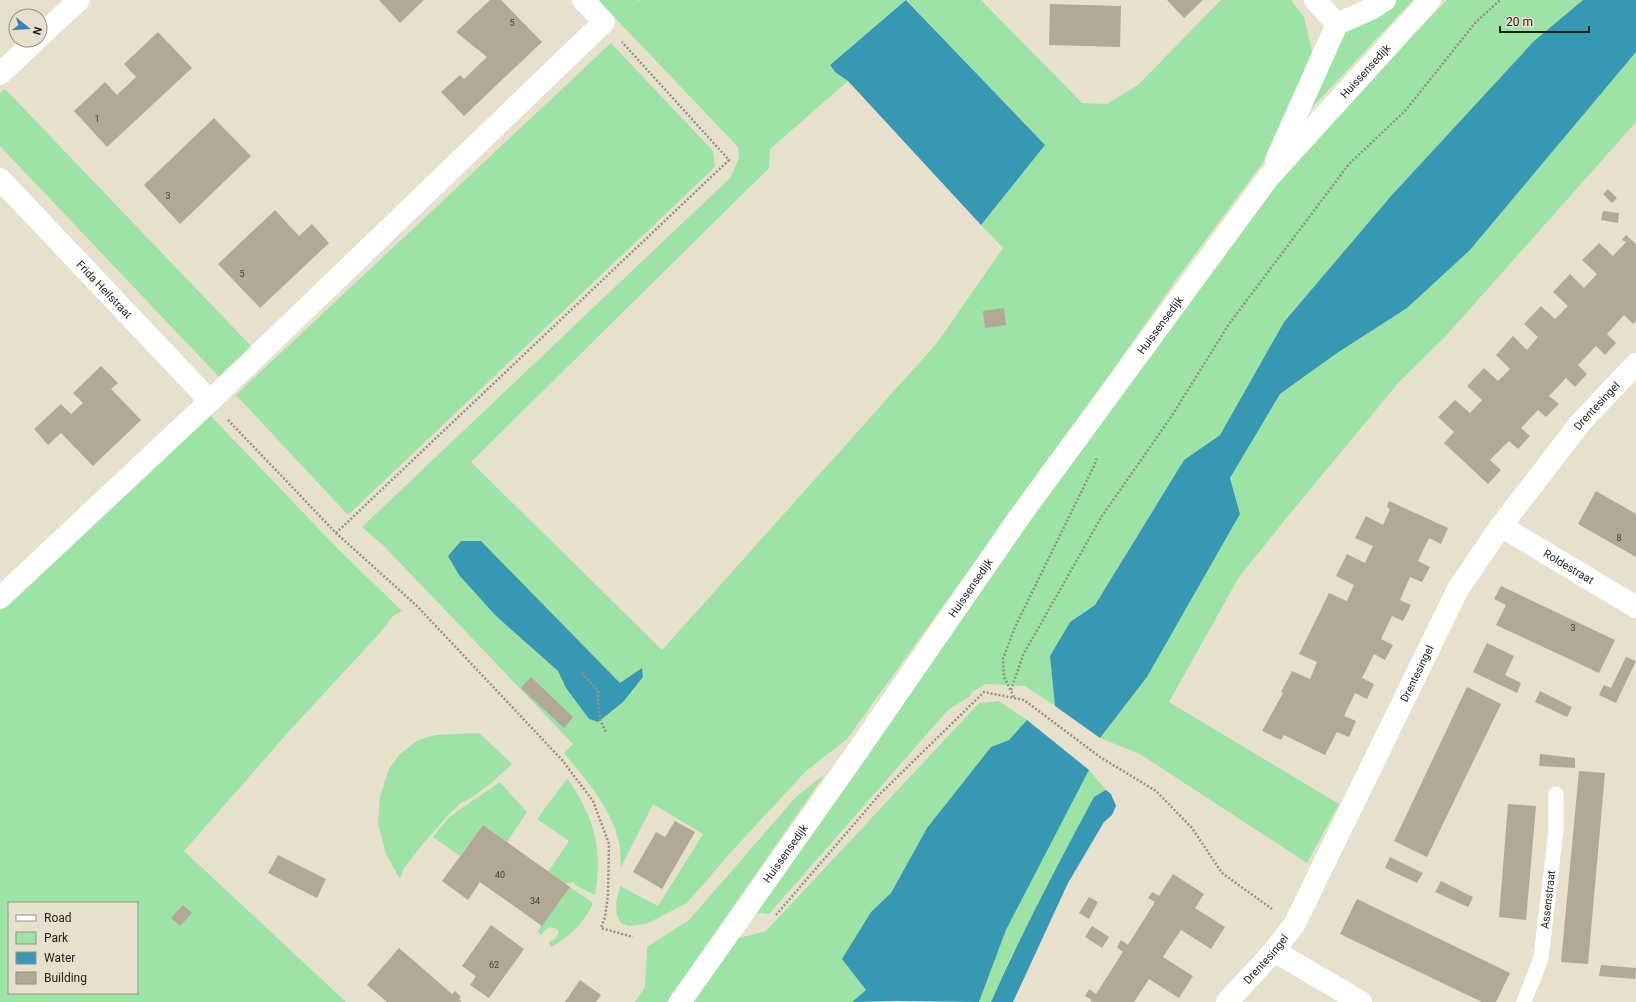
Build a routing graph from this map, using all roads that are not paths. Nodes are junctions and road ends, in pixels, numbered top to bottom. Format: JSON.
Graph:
{"nodes":[{"id":1,"x":79,"y":0,"type":"edge"},
{"id":2,"x":583,"y":0,"type":"edge"},
{"id":3,"x":1315,"y":0,"type":"edge"},
{"id":4,"x":1385,"y":0,"type":"edge"},
{"id":5,"x":1430,"y":0,"type":"edge"},
{"id":6,"x":1337,"y":24,"type":"junction"},
{"id":7,"x":48,"y":29,"type":"edge"},
{"id":8,"x":28,"y":48,"type":"edge"},
{"id":9,"x":0,"y":74,"type":"edge"},
{"id":10,"x":1268,"y":178,"type":"junction"},
{"id":11,"x":0,"y":179,"type":"edge"},
{"id":12,"x":1636,"y":364,"type":"edge"},
{"id":13,"x":210,"y":401,"type":"junction"},
{"id":14,"x":1501,"y":526,"type":"junction"},
{"id":15,"x":0,"y":598,"type":"edge"},
{"id":16,"x":1636,"y":607,"type":"edge"},
{"id":17,"x":1556,"y":794,"type":"dead end"},
{"id":18,"x":1274,"y":951,"type":"junction"},
{"id":19,"x":680,"y":1002,"type":"edge"},
{"id":20,"x":1227,"y":1002,"type":"edge"},
{"id":21,"x":1361,"y":1002,"type":"edge"},
{"id":22,"x":1524,"y":1002,"type":"edge"}],
"edges":[{"from":1,"to":7,"type":"street"},
{"from":2,"to":13,"type":"street"},
{"from":3,"to":6,"type":"street"},
{"from":4,"to":6,"type":"street"},
{"from":5,"to":10,"type":"street","name":"Huissensedijk"},
{"from":6,"to":10,"type":"street","name":"Huissensedijk"},
{"from":8,"to":9,"type":"street"},
{"from":10,"to":19,"type":"street","name":"Huissensedijk"},
{"from":11,"to":13,"type":"street","name":"Frida Heilstraat"},
{"from":12,"to":14,"type":"street","name":"Drentesingel"},
{"from":13,"to":15,"type":"street"},
{"from":14,"to":16,"type":"street","name":"Roldestraat"},
{"from":14,"to":18,"type":"street","name":"Drentesingel"},
{"from":17,"to":22,"type":"lane","name":"Assenstraat"},
{"from":18,"to":20,"type":"street","name":"Drentesingel"},
{"from":18,"to":21,"type":"street"}]}
